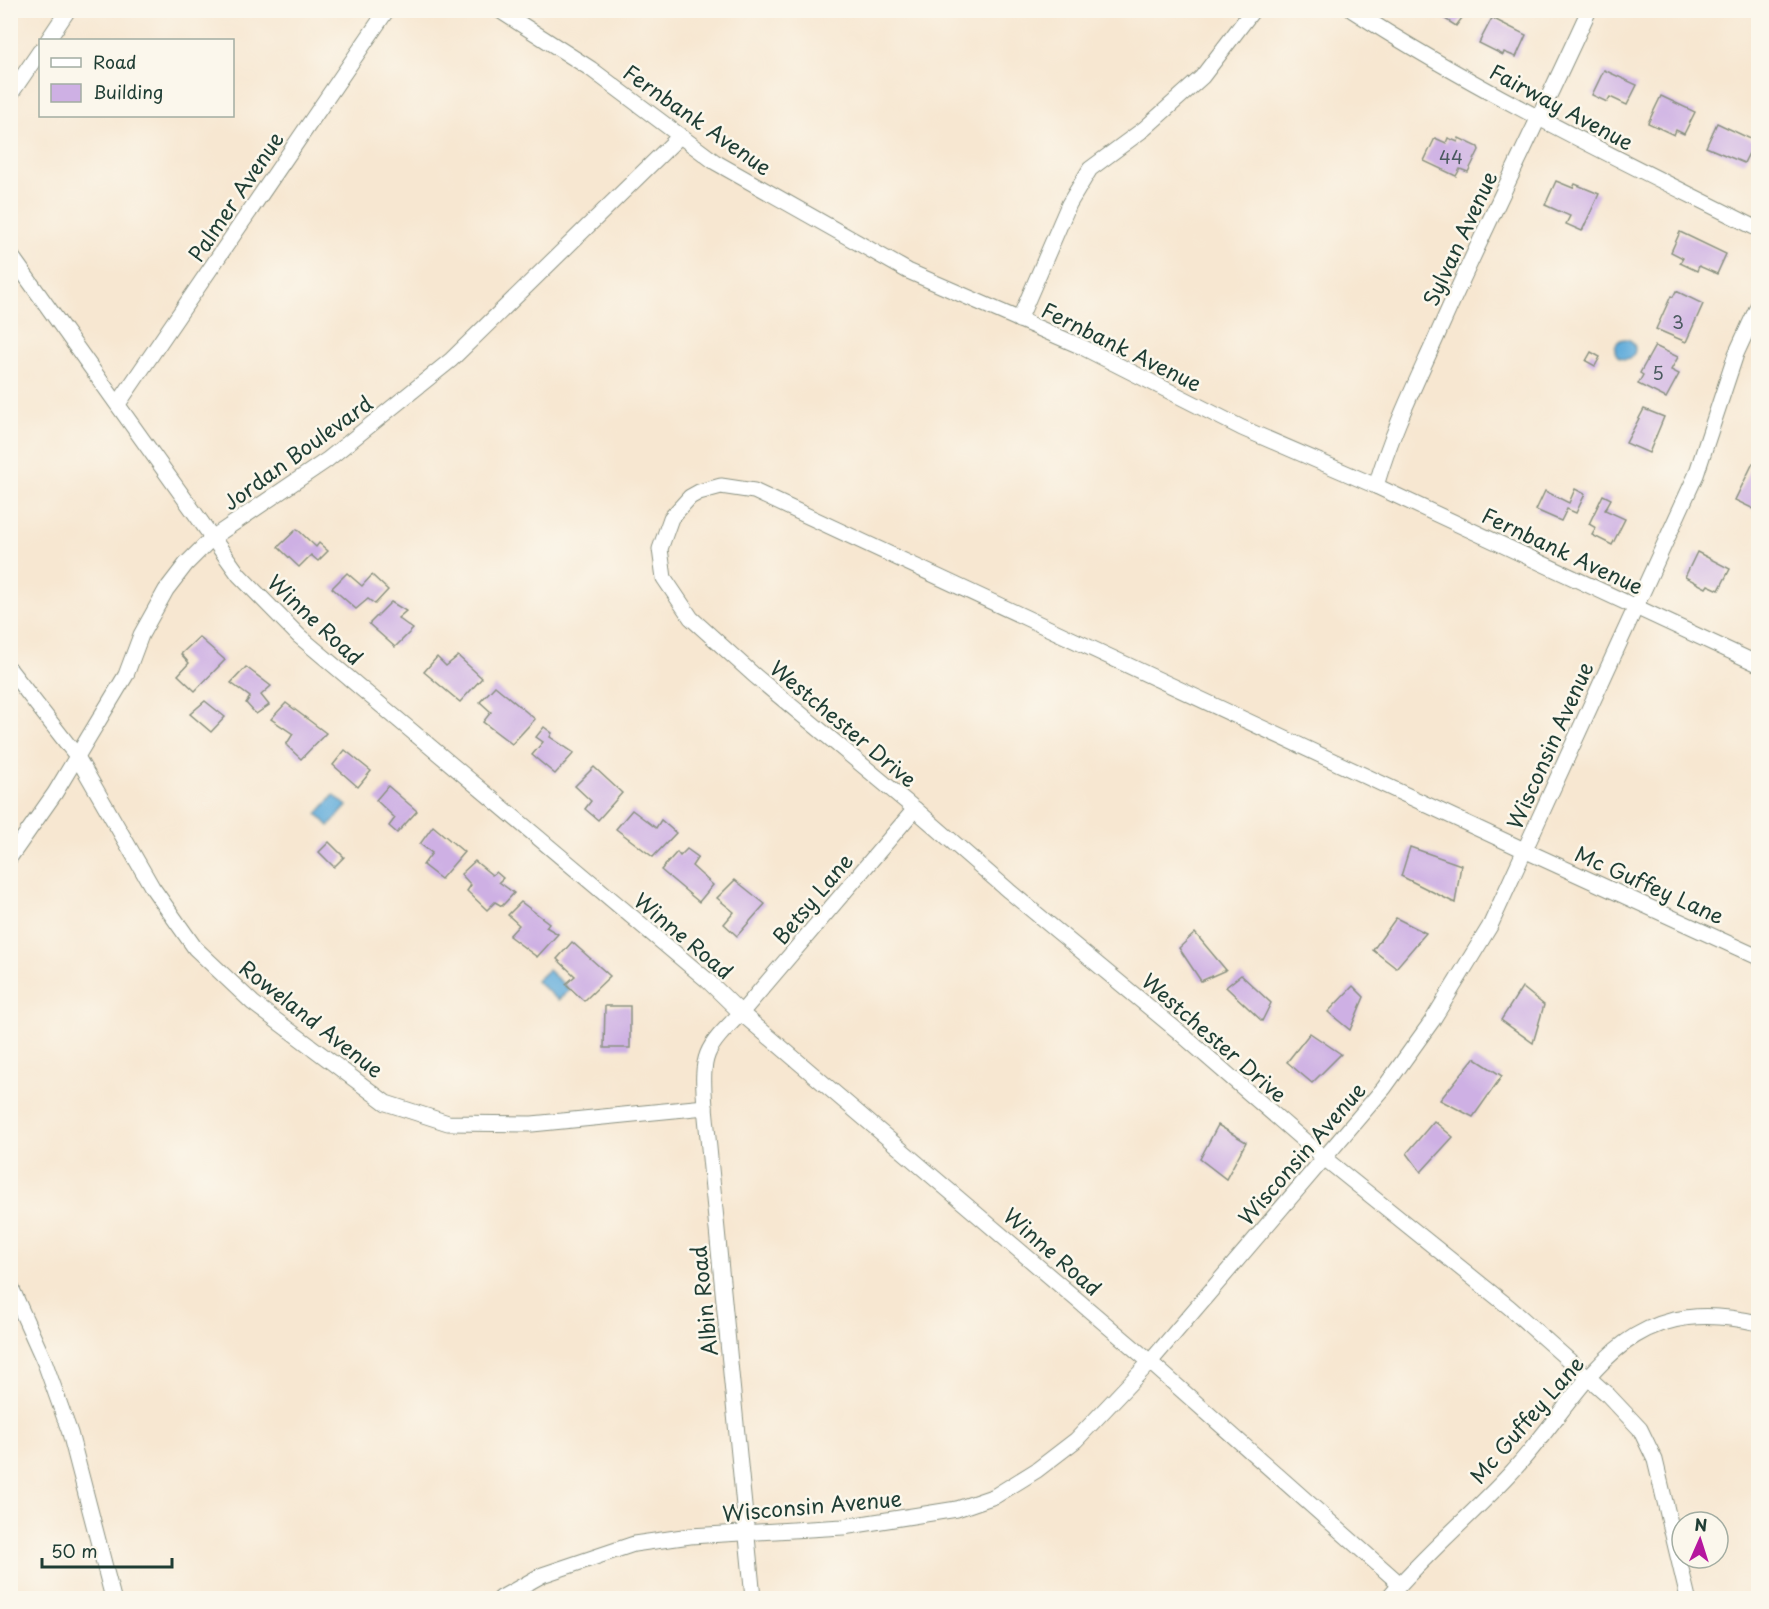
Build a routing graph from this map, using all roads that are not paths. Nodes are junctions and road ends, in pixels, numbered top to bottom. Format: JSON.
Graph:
{"nodes":[{"id":1,"x":68,"y":10,"type":"edge"},
{"id":2,"x":387,"y":10,"type":"edge"},
{"id":3,"x":499,"y":10,"type":"edge"},
{"id":4,"x":1252,"y":10,"type":"edge"},
{"id":5,"x":1352,"y":10,"type":"edge"},
{"id":6,"x":1588,"y":10,"type":"edge"},
{"id":7,"x":49,"y":39,"type":"edge"},
{"id":8,"x":39,"y":52,"type":"edge"},
{"id":9,"x":10,"y":95,"type":"edge"},
{"id":10,"x":1539,"y":120,"type":"junction"},
{"id":11,"x":680,"y":136,"type":"junction"},
{"id":12,"x":1758,"y":229,"type":"edge"},
{"id":13,"x":10,"y":254,"type":"edge"},
{"id":14,"x":1758,"y":306,"type":"edge"},
{"id":15,"x":1019,"y":320,"type":"junction"},
{"id":16,"x":118,"y":404,"type":"junction"},
{"id":17,"x":1376,"y":486,"type":"junction"},
{"id":18,"x":212,"y":538,"type":"junction"},
{"id":19,"x":1635,"y":606,"type":"junction"},
{"id":20,"x":1758,"y":664,"type":"edge"},
{"id":21,"x":10,"y":670,"type":"edge"},
{"id":22,"x":76,"y":755,"type":"junction"},
{"id":23,"x":915,"y":809,"type":"junction"},
{"id":24,"x":1524,"y":850,"type":"junction"},
{"id":25,"x":10,"y":857,"type":"edge"},
{"id":26,"x":1758,"y":957,"type":"edge"},
{"id":27,"x":741,"y":1014,"type":"junction"},
{"id":28,"x":705,"y":1107,"type":"junction"},
{"id":29,"x":1324,"y":1158,"type":"junction"},
{"id":30,"x":10,"y":1285,"type":"edge"},
{"id":31,"x":1758,"y":1323,"type":"edge"},
{"id":32,"x":1150,"y":1362,"type":"junction"},
{"id":33,"x":1587,"y":1376,"type":"junction"},
{"id":34,"x":747,"y":1532,"type":"junction"},
{"id":35,"x":1400,"y":1584,"type":"junction"},
{"id":36,"x":1688,"y":1598,"type":"edge"},
{"id":37,"x":113,"y":1599,"type":"edge"},
{"id":38,"x":501,"y":1599,"type":"edge"},
{"id":39,"x":753,"y":1599,"type":"edge"},
{"id":40,"x":1388,"y":1599,"type":"edge"}],
"edges":[{"from":1,"to":7,"type":"street"},
{"from":2,"to":16,"type":"street","name":"Palmer Avenue"},
{"from":3,"to":11,"type":"street","name":"Fernbank Avenue"},
{"from":4,"to":15,"type":"street"},
{"from":5,"to":10,"type":"street","name":"Fairway Avenue"},
{"from":6,"to":10,"type":"street","name":"Sylvan Avenue"},
{"from":8,"to":9,"type":"street"},
{"from":10,"to":12,"type":"street","name":"Fairway Avenue"},
{"from":10,"to":17,"type":"street","name":"Sylvan Avenue"},
{"from":11,"to":15,"type":"street","name":"Fernbank Avenue"},
{"from":11,"to":18,"type":"street","name":"Jordan Boulevard"},
{"from":13,"to":16,"type":"street","name":"Winne Road"},
{"from":14,"to":19,"type":"street","name":"Wisconsin Avenue"},
{"from":15,"to":17,"type":"street","name":"Fernbank Avenue"},
{"from":16,"to":18,"type":"street","name":"Winne Road"},
{"from":17,"to":19,"type":"street","name":"Fernbank Avenue"},
{"from":18,"to":22,"type":"street","name":"Jordan Boulevard"},
{"from":18,"to":27,"type":"street","name":"Winne Road"},
{"from":19,"to":20,"type":"street","name":"Fernbank Avenue"},
{"from":19,"to":24,"type":"street","name":"Wisconsin Avenue"},
{"from":21,"to":22,"type":"street","name":"Roweland Avenue"},
{"from":22,"to":25,"type":"street","name":"Jordan Boulevard"},
{"from":22,"to":28,"type":"street","name":"Roweland Avenue"},
{"from":23,"to":24,"type":"street","name":"Westchester Drive"},
{"from":23,"to":27,"type":"street","name":"Betsy Lane"},
{"from":23,"to":29,"type":"street","name":"Westchester Drive"},
{"from":24,"to":26,"type":"street","name":"Mc Guffey Lane"},
{"from":24,"to":29,"type":"street","name":"Wisconsin Avenue"},
{"from":27,"to":28,"type":"street","name":"Albin Road"},
{"from":27,"to":32,"type":"street","name":"Winne Road"},
{"from":28,"to":34,"type":"street","name":"Albin Road"},
{"from":29,"to":32,"type":"street","name":"Wisconsin Avenue"},
{"from":29,"to":33,"type":"street","name":"Westchester Drive"},
{"from":30,"to":37,"type":"street"},
{"from":31,"to":33,"type":"street","name":"Mc Guffey Lane"},
{"from":32,"to":34,"type":"street","name":"Wisconsin Avenue"},
{"from":32,"to":35,"type":"street","name":"Winne Road"},
{"from":33,"to":35,"type":"street","name":"Mc Guffey Lane"},
{"from":33,"to":36,"type":"street","name":"Westchester Drive"},
{"from":34,"to":38,"type":"street","name":"Wisconsin Avenue"},
{"from":34,"to":39,"type":"street","name":"Albin Road"},
{"from":35,"to":40,"type":"street","name":"Mc Guffey Lane"}]}
